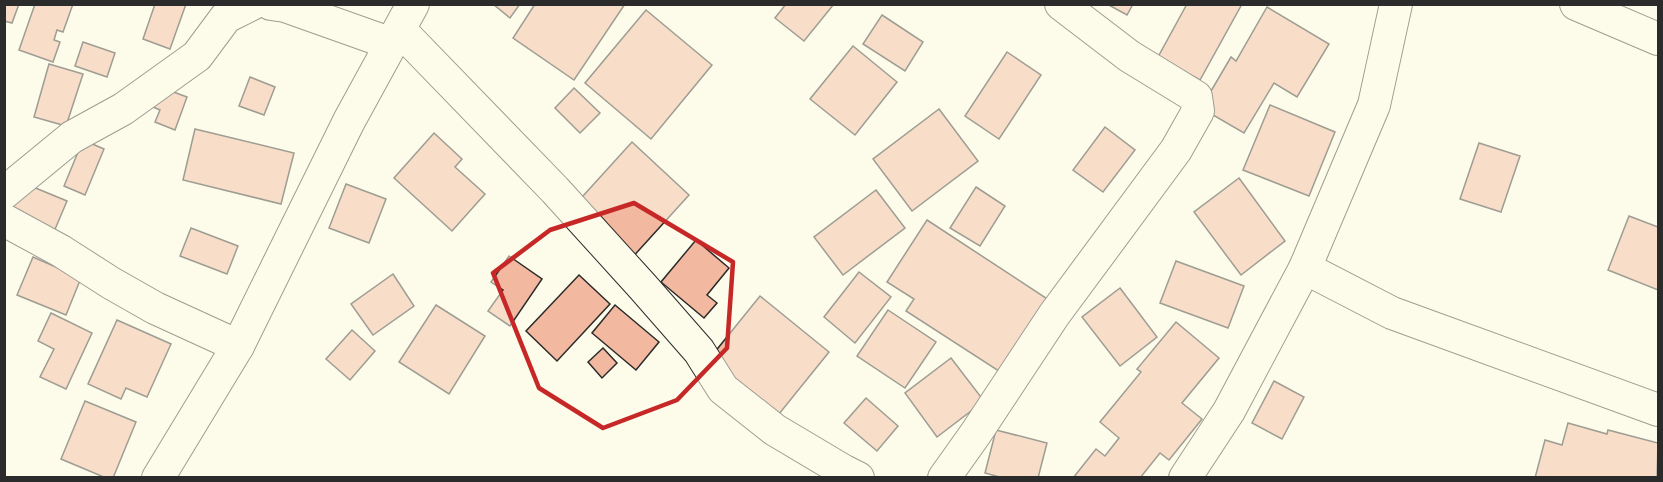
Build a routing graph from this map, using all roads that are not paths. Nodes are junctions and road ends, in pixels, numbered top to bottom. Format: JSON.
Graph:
{"nodes":[{"id":1,"x":252,"y":4,"type":"edge"},
{"id":2,"x":271,"y":4,"type":"edge"},
{"id":3,"x":1061,"y":4,"type":"edge"},
{"id":4,"x":1396,"y":4,"type":"edge"},
{"id":5,"x":1576,"y":4,"type":"edge"},
{"id":6,"x":402,"y":26,"type":"edge"},
{"id":7,"x":1659,"y":39,"type":"edge"},
{"id":8,"x":4,"y":193,"type":"edge"},
{"id":9,"x":4,"y":220,"type":"edge"},
{"id":10,"x":1305,"y":268,"type":"junction"},
{"id":11,"x":238,"y":346,"type":"junction"},
{"id":12,"x":1659,"y":410,"type":"edge"},
{"id":13,"x":158,"y":477,"type":"edge"},
{"id":14,"x":858,"y":477,"type":"edge"},
{"id":15,"x":945,"y":477,"type":"edge"},
{"id":16,"x":1185,"y":477,"type":"edge"}],
"edges":[{"from":1,"to":8,"type":"street"},
{"from":2,"to":6,"type":"street"},
{"from":3,"to":15,"type":"street"},
{"from":4,"to":10,"type":"street"},
{"from":5,"to":7,"type":"street"},
{"from":6,"to":11,"type":"street"},
{"from":6,"to":14,"type":"street"},
{"from":9,"to":11,"type":"street"},
{"from":10,"to":12,"type":"street"},
{"from":10,"to":16,"type":"street"},
{"from":11,"to":13,"type":"street"}]}
